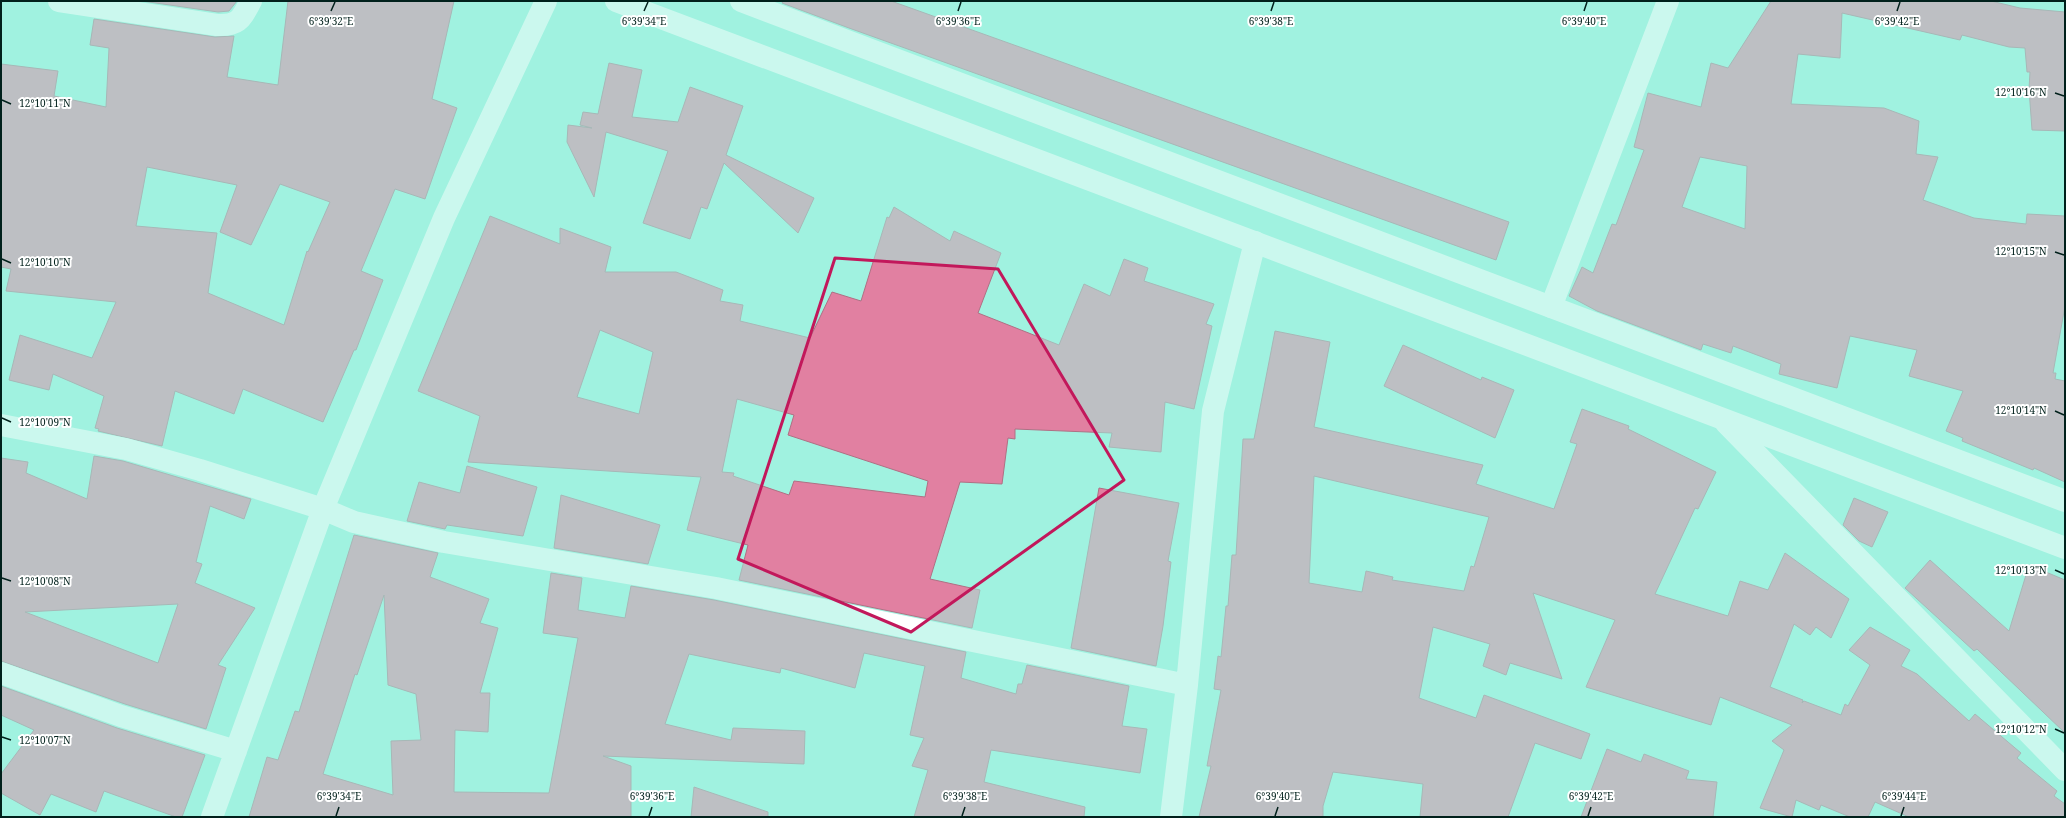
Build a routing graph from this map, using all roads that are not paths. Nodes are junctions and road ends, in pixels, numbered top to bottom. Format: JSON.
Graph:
{"nodes":[{"id":1,"x":59,"y":1,"type":"edge"},
{"id":2,"x":251,"y":1,"type":"edge"},
{"id":3,"x":546,"y":1,"type":"edge"},
{"id":4,"x":616,"y":1,"type":"edge"},
{"id":5,"x":741,"y":1,"type":"edge"},
{"id":6,"x":1668,"y":1,"type":"edge"},
{"id":7,"x":114,"y":4,"type":"edge"},
{"id":8,"x":1255,"y":242,"type":"junction"},
{"id":9,"x":1551,"y":307,"type":"junction"},
{"id":10,"x":1726,"y":423,"type":"junction"},
{"id":11,"x":1,"y":426,"type":"edge"},
{"id":12,"x":2065,"y":501,"type":"edge"},
{"id":13,"x":323,"y":509,"type":"junction"},
{"id":14,"x":2065,"y":548,"type":"edge"},
{"id":15,"x":1,"y":673,"type":"edge"},
{"id":16,"x":1187,"y":685,"type":"junction"},
{"id":17,"x":236,"y":751,"type":"junction"},
{"id":18,"x":2065,"y":770,"type":"edge"},
{"id":19,"x":212,"y":817,"type":"edge"},
{"id":20,"x":1171,"y":817,"type":"edge"}],
"edges":[{"from":1,"to":7,"type":"street"},
{"from":2,"to":7,"type":"street"},
{"from":3,"to":13,"type":"street"},
{"from":4,"to":8,"type":"street"},
{"from":5,"to":9,"type":"street"},
{"from":6,"to":9,"type":"street"},
{"from":8,"to":10,"type":"street"},
{"from":8,"to":16,"type":"street"},
{"from":9,"to":12,"type":"street"},
{"from":10,"to":14,"type":"street"},
{"from":10,"to":18,"type":"street"},
{"from":11,"to":13,"type":"street"},
{"from":13,"to":16,"type":"street"},
{"from":13,"to":17,"type":"street"},
{"from":15,"to":17,"type":"street"},
{"from":16,"to":20,"type":"street"},
{"from":17,"to":19,"type":"street"}]}
